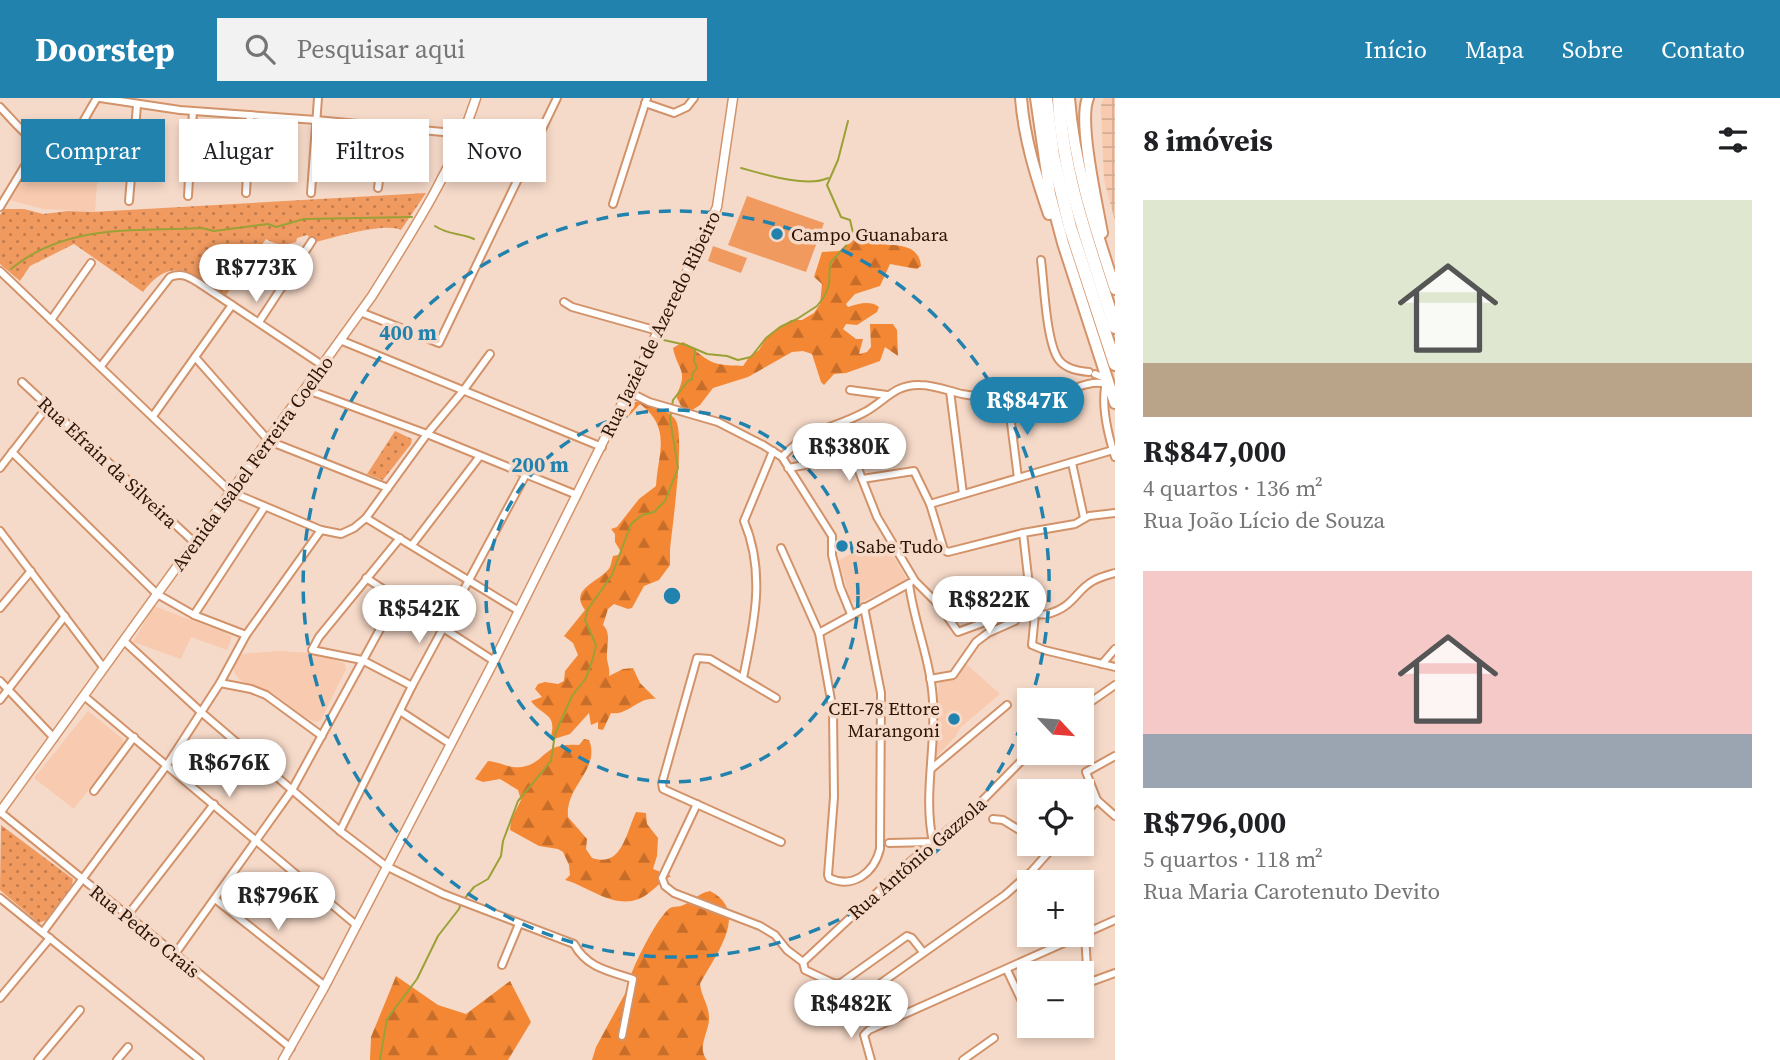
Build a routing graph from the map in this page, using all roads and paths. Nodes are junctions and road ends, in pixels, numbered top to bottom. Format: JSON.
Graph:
{"nodes":[{"id":1,"x":98,"y":98,"type":"edge"},
{"id":2,"x":318,"y":98,"type":"edge"},
{"id":3,"x":475,"y":98,"type":"edge"},
{"id":4,"x":557,"y":98,"type":"edge"},
{"id":5,"x":694,"y":98,"type":"edge"},
{"id":6,"x":733,"y":98,"type":"edge"},
{"id":7,"x":1021,"y":98,"type":"edge"},
{"id":8,"x":1036,"y":98,"type":"edge"},
{"id":9,"x":1046,"y":98,"type":"edge"},
{"id":10,"x":1059,"y":98,"type":"edge"},
{"id":11,"x":1069,"y":98,"type":"edge"},
{"id":12,"x":1088,"y":98,"type":"edge"},
{"id":13,"x":646,"y":100,"type":"edge"},
{"id":14,"x":137,"y":104,"type":"junction"},
{"id":15,"x":0,"y":107,"type":"edge"},
{"id":16,"x":193,"y":111,"type":"junction"},
{"id":17,"x":250,"y":116,"type":"junction"},
{"id":18,"x":85,"y":119,"type":"edge"},
{"id":19,"x":316,"y":119,"type":"edge"},
{"id":20,"x":469,"y":119,"type":"edge"},
{"id":21,"x":312,"y":120,"type":"edge"},
{"id":22,"x":21,"y":127,"type":"edge"},
{"id":23,"x":21,"y":172,"type":"edge"},
{"id":24,"x":443,"y":175,"type":"edge"},
{"id":25,"x":312,"y":178,"type":"edge"},
{"id":26,"x":379,"y":182,"type":"edge"},
{"id":27,"x":378,"y":188,"type":"dead end"},
{"id":28,"x":246,"y":193,"type":"dead end"},
{"id":29,"x":311,"y":193,"type":"dead end"},
{"id":30,"x":188,"y":196,"type":"dead end"},
{"id":31,"x":129,"y":201,"type":"dead end"},
{"id":32,"x":613,"y":204,"type":"dead end"},
{"id":33,"x":0,"y":207,"type":"edge"},
{"id":34,"x":312,"y":241,"type":"dead end"},
{"id":35,"x":1063,"y":243,"type":"junction"},
{"id":36,"x":1041,"y":260,"type":"dead end"},
{"id":37,"x":91,"y":262,"type":"dead end"},
{"id":38,"x":1108,"y":266,"type":"junction"},
{"id":39,"x":0,"y":271,"type":"edge"},
{"id":40,"x":1115,"y":289,"type":"edge"},
{"id":41,"x":564,"y":302,"type":"dead end"},
{"id":42,"x":232,"y":305,"type":"junction"},
{"id":43,"x":360,"y":312,"type":"junction"},
{"id":44,"x":51,"y":320,"type":"junction"},
{"id":45,"x":259,"y":322,"type":"junction"},
{"id":46,"x":1115,"y":327,"type":"edge"},
{"id":47,"x":658,"y":331,"type":"junction"},
{"id":48,"x":340,"y":340,"type":"junction"},
{"id":49,"x":1097,"y":347,"type":"junction"},
{"id":50,"x":490,"y":354,"type":"dead end"},
{"id":51,"x":195,"y":357,"type":"junction"},
{"id":52,"x":1115,"y":364,"type":"edge"},
{"id":53,"x":321,"y":365,"type":"junction"},
{"id":54,"x":101,"y":366,"type":"junction"},
{"id":55,"x":1092,"y":373,"type":"junction"},
{"id":56,"x":22,"y":382,"type":"dead end"},
{"id":57,"x":1105,"y":383,"type":"junction"},
{"id":58,"x":305,"y":389,"type":"junction"},
{"id":59,"x":850,"y":390,"type":"dead end"},
{"id":60,"x":463,"y":391,"type":"junction"},
{"id":61,"x":950,"y":391,"type":"junction"},
{"id":62,"x":629,"y":392,"type":"junction"},
{"id":63,"x":887,"y":395,"type":"junction"},
{"id":64,"x":1008,"y":399,"type":"junction"},
{"id":65,"x":1115,"y":403,"type":"edge"},
{"id":66,"x":48,"y":407,"type":"junction"},
{"id":67,"x":153,"y":416,"type":"junction"},
{"id":68,"x":427,"y":434,"type":"junction"},
{"id":69,"x":269,"y":441,"type":"junction"},
{"id":70,"x":601,"y":447,"type":"junction"},
{"id":71,"x":773,"y":451,"type":"junction"},
{"id":72,"x":12,"y":452,"type":"junction"},
{"id":73,"x":1114,"y":454,"type":"edge"},
{"id":74,"x":480,"y":456,"type":"junction"},
{"id":75,"x":782,"y":457,"type":"junction"},
{"id":76,"x":1072,"y":463,"type":"junction"},
{"id":77,"x":0,"y":468,"type":"edge"},
{"id":78,"x":788,"y":468,"type":"junction"},
{"id":79,"x":526,"y":474,"type":"junction"},
{"id":80,"x":1018,"y":478,"type":"junction"},
{"id":81,"x":862,"y":479,"type":"junction"},
{"id":82,"x":388,"y":488,"type":"junction"},
{"id":83,"x":231,"y":492,"type":"junction"},
{"id":84,"x":963,"y":494,"type":"junction"},
{"id":85,"x":578,"y":495,"type":"junction"},
{"id":86,"x":930,"y":504,"type":"junction"},
{"id":87,"x":264,"y":508,"type":"junction"},
{"id":88,"x":1115,"y":513,"type":"edge"},
{"id":89,"x":366,"y":518,"type":"junction"},
{"id":90,"x":1084,"y":518,"type":"junction"},
{"id":91,"x":321,"y":530,"type":"junction"},
{"id":92,"x":0,"y":531,"type":"edge"},
{"id":93,"x":1023,"y":533,"type":"junction"},
{"id":94,"x":400,"y":538,"type":"junction"},
{"id":95,"x":194,"y":541,"type":"junction"},
{"id":96,"x":412,"y":545,"type":"junction"},
{"id":97,"x":781,"y":548,"type":"dead end"},
{"id":98,"x":31,"y":571,"type":"junction"},
{"id":99,"x":1115,"y":573,"type":"edge"},
{"id":100,"x":366,"y":578,"type":"junction"},
{"id":101,"x":469,"y":580,"type":"junction"},
{"id":102,"x":912,"y":582,"type":"junction"},
{"id":103,"x":157,"y":594,"type":"junction"},
{"id":104,"x":397,"y":598,"type":"junction"},
{"id":105,"x":864,"y":607,"type":"junction"},
{"id":106,"x":0,"y":608,"type":"edge"},
{"id":107,"x":519,"y":611,"type":"junction"},
{"id":108,"x":851,"y":614,"type":"junction"},
{"id":109,"x":1035,"y":614,"type":"junction"},
{"id":110,"x":194,"y":615,"type":"junction"},
{"id":111,"x":65,"y":616,"type":"junction"},
{"id":112,"x":1015,"y":621,"type":"dead end"},
{"id":113,"x":443,"y":628,"type":"junction"},
{"id":114,"x":819,"y":633,"type":"junction"},
{"id":115,"x":246,"y":635,"type":"junction"},
{"id":116,"x":124,"y":641,"type":"junction"},
{"id":117,"x":1115,"y":649,"type":"edge"},
{"id":118,"x":362,"y":660,"type":"junction"},
{"id":119,"x":494,"y":661,"type":"junction"},
{"id":120,"x":1102,"y":664,"type":"junction"},
{"id":121,"x":103,"y":667,"type":"junction"},
{"id":122,"x":1115,"y":667,"type":"edge"},
{"id":123,"x":743,"y":678,"type":"junction"},
{"id":124,"x":930,"y":680,"type":"junction"},
{"id":125,"x":0,"y":681,"type":"edge"},
{"id":126,"x":220,"y":682,"type":"junction"},
{"id":127,"x":1115,"y":685,"type":"edge"},
{"id":128,"x":412,"y":686,"type":"junction"},
{"id":129,"x":8,"y":689,"type":"junction"},
{"id":130,"x":83,"y":696,"type":"junction"},
{"id":131,"x":776,"y":698,"type":"dead end"},
{"id":132,"x":0,"y":700,"type":"edge"},
{"id":133,"x":1094,"y":700,"type":"edge"},
{"id":134,"x":1007,"y":705,"type":"dead end"},
{"id":135,"x":400,"y":711,"type":"junction"},
{"id":136,"x":201,"y":712,"type":"junction"},
{"id":137,"x":321,"y":736,"type":"junction"},
{"id":138,"x":134,"y":737,"type":"junction"},
{"id":139,"x":54,"y":738,"type":"junction"},
{"id":140,"x":449,"y":743,"type":"junction"},
{"id":141,"x":1115,"y":756,"type":"edge"},
{"id":142,"x":167,"y":765,"type":"junction"},
{"id":143,"x":1017,"y":765,"type":"edge"},
{"id":144,"x":930,"y":769,"type":"junction"},
{"id":145,"x":292,"y":790,"type":"junction"},
{"id":146,"x":94,"y":791,"type":"dead end"},
{"id":147,"x":1097,"y":800,"type":"junction"},
{"id":148,"x":1094,"y":803,"type":"edge"},
{"id":149,"x":214,"y":804,"type":"junction"},
{"id":150,"x":697,"y":804,"type":"junction"},
{"id":151,"x":0,"y":812,"type":"edge"},
{"id":152,"x":1115,"y":816,"type":"edge"},
{"id":153,"x":993,"y":819,"type":"dead end"},
{"id":154,"x":1017,"y":829,"type":"edge"},
{"id":155,"x":340,"y":831,"type":"junction"},
{"id":156,"x":880,"y":840,"type":"junction"},
{"id":157,"x":258,"y":841,"type":"junction"},
{"id":158,"x":781,"y":842,"type":"dead end"},
{"id":159,"x":933,"y":842,"type":"junction"},
{"id":160,"x":889,"y":843,"type":"junction"},
{"id":161,"x":880,"y":849,"type":"junction"},
{"id":162,"x":1042,"y":856,"type":"edge"},
{"id":163,"x":386,"y":866,"type":"junction"},
{"id":164,"x":82,"y":880,"type":"junction"},
{"id":165,"x":0,"y":898,"type":"edge"},
{"id":166,"x":215,"y":899,"type":"junction"},
{"id":167,"x":127,"y":916,"type":"junction"},
{"id":168,"x":1115,"y":920,"type":"edge"},
{"id":169,"x":355,"y":924,"type":"junction"},
{"id":170,"x":519,"y":924,"type":"junction"},
{"id":171,"x":1094,"y":930,"type":"edge"},
{"id":172,"x":43,"y":932,"type":"junction"},
{"id":173,"x":50,"y":938,"type":"junction"},
{"id":174,"x":1058,"y":947,"type":"edge"},
{"id":175,"x":923,"y":953,"type":"junction"},
{"id":176,"x":175,"y":954,"type":"junction"},
{"id":177,"x":803,"y":962,"type":"junction"},
{"id":178,"x":502,"y":965,"type":"dead end"},
{"id":179,"x":1007,"y":970,"type":"junction"},
{"id":180,"x":1115,"y":973,"type":"edge"},
{"id":181,"x":1094,"y":981,"type":"edge"},
{"id":182,"x":325,"y":986,"type":"junction"},
{"id":183,"x":1017,"y":991,"type":"edge"},
{"id":184,"x":0,"y":998,"type":"edge"},
{"id":185,"x":80,"y":1010,"type":"dead end"},
{"id":186,"x":884,"y":1023,"type":"junction"},
{"id":187,"x":622,"y":1036,"type":"dead end"},
{"id":188,"x":994,"y":1038,"type":"dead end"},
{"id":189,"x":128,"y":1047,"type":"dead end"},
{"id":190,"x":291,"y":1048,"type":"junction"},
{"id":191,"x":38,"y":1060,"type":"edge"},
{"id":192,"x":117,"y":1060,"type":"edge"},
{"id":193,"x":200,"y":1060,"type":"edge"},
{"id":194,"x":283,"y":1060,"type":"edge"},
{"id":195,"x":871,"y":1060,"type":"edge"},
{"id":196,"x":962,"y":1060,"type":"edge"}],
"edges":[{"from":1,"to":14,"type":"street"},
{"from":1,"to":18,"type":"street"},
{"from":2,"to":19,"type":"street"},
{"from":3,"to":20,"type":"street","name":"Avenida Isabel Ferreira Coelho"},
{"from":4,"to":43,"type":"street"},
{"from":5,"to":13,"type":"street"},
{"from":6,"to":47,"type":"street","name":"Rua Jaziel de Azeredo Ribeiro"},
{"from":7,"to":35,"type":"highway"},
{"from":8,"to":35,"type":"highway"},
{"from":9,"to":52,"type":"highway"},
{"from":10,"to":46,"type":"highway"},
{"from":11,"to":38,"type":"highway"},
{"from":12,"to":38,"type":"highway"},
{"from":13,"to":32,"type":"street"},
{"from":14,"to":16,"type":"street"},
{"from":14,"to":31,"type":"street"},
{"from":15,"to":22,"type":"street"},
{"from":16,"to":17,"type":"street"},
{"from":16,"to":30,"type":"street"},
{"from":17,"to":21,"type":"street"},
{"from":17,"to":28,"type":"street"},
{"from":23,"to":33,"type":"street"},
{"from":24,"to":43,"type":"street","name":"Avenida Isabel Ferreira Coelho"},
{"from":25,"to":29,"type":"street"},
{"from":26,"to":27,"type":"street"},
{"from":34,"to":45,"type":"street"},
{"from":35,"to":49,"type":"highway"},
{"from":36,"to":55,"type":"street"},
{"from":37,"to":44,"type":"street"},
{"from":38,"to":40,"type":"highway"},
{"from":39,"to":44,"type":"street"},
{"from":41,"to":47,"type":"street"},
{"from":42,"to":45,"type":"street"},
{"from":42,"to":51,"type":"street"},
{"from":42,"to":54,"type":"street"},
{"from":43,"to":48,"type":"street","name":"Avenida Isabel Ferreira Coelho"},
{"from":44,"to":54,"type":"street"},
{"from":45,"to":53,"type":"street"},
{"from":47,"to":62,"type":"street","name":"Rua Jaziel de Azeredo Ribeiro"},
{"from":48,"to":53,"type":"street","name":"Avenida Isabel Ferreira Coelho"},
{"from":48,"to":60,"type":"street"},
{"from":49,"to":55,"type":"street"},
{"from":49,"to":57,"type":"highway"},
{"from":50,"to":60,"type":"street"},
{"from":51,"to":67,"type":"street"},
{"from":51,"to":69,"type":"street"},
{"from":53,"to":58,"type":"street","name":"Avenida Isabel Ferreira Coelho"},
{"from":54,"to":67,"type":"street"},
{"from":55,"to":57,"type":"street"},
{"from":56,"to":66,"type":"street","name":"Rua Efrain da Silveira"},
{"from":57,"to":64,"type":"street"},
{"from":57,"to":65,"type":"highway"},
{"from":57,"to":73,"type":"street"},
{"from":58,"to":68,"type":"street"},
{"from":58,"to":69,"type":"street","name":"Avenida Isabel Ferreira Coelho"},
{"from":59,"to":63,"type":"street"},
{"from":60,"to":68,"type":"street"},
{"from":60,"to":70,"type":"street"},
{"from":61,"to":63,"type":"street"},
{"from":61,"to":64,"type":"street"},
{"from":61,"to":84,"type":"street"},
{"from":62,"to":70,"type":"street","name":"Rua Jaziel de Azeredo Ribeiro"},
{"from":62,"to":71,"type":"street"},
{"from":63,"to":75,"type":"street"},
{"from":64,"to":80,"type":"street"},
{"from":66,"to":72,"type":"street"},
{"from":66,"to":95,"type":"street","name":"Rua Efrain da Silveira"},
{"from":67,"to":83,"type":"street"},
{"from":68,"to":74,"type":"street"},
{"from":68,"to":82,"type":"street"},
{"from":69,"to":82,"type":"street"},
{"from":69,"to":83,"type":"street","name":"Avenida Isabel Ferreira Coelho"},
{"from":70,"to":85,"type":"street","name":"Rua Jaziel de Azeredo Ribeiro"},
{"from":71,"to":75,"type":"street"},
{"from":71,"to":123,"type":"street"},
{"from":72,"to":77,"type":"street"},
{"from":72,"to":103,"type":"street"},
{"from":73,"to":76,"type":"street"},
{"from":74,"to":79,"type":"street"},
{"from":74,"to":96,"type":"street"},
{"from":75,"to":78,"type":"street"},
{"from":76,"to":80,"type":"street"},
{"from":76,"to":90,"type":"street"},
{"from":78,"to":81,"type":"street"},
{"from":78,"to":108,"type":"street"},
{"from":79,"to":85,"type":"street"},
{"from":79,"to":101,"type":"street"},
{"from":80,"to":84,"type":"street"},
{"from":81,"to":86,"type":"street"},
{"from":81,"to":102,"type":"street"},
{"from":82,"to":89,"type":"street"},
{"from":83,"to":87,"type":"street"},
{"from":83,"to":95,"type":"street","name":"Avenida Isabel Ferreira Coelho"},
{"from":84,"to":86,"type":"street"},
{"from":85,"to":107,"type":"street","name":"Rua Jaziel de Azeredo Ribeiro"},
{"from":86,"to":93,"type":"street"},
{"from":87,"to":91,"type":"street"},
{"from":87,"to":110,"type":"street"},
{"from":88,"to":90,"type":"street"},
{"from":89,"to":91,"type":"street"},
{"from":89,"to":94,"type":"street"},
{"from":90,"to":93,"type":"street"},
{"from":91,"to":115,"type":"street"},
{"from":92,"to":98,"type":"street"},
{"from":93,"to":109,"type":"street"},
{"from":94,"to":96,"type":"street"},
{"from":94,"to":100,"type":"street"},
{"from":95,"to":103,"type":"street","name":"Avenida Isabel Ferreira Coelho"},
{"from":96,"to":101,"type":"street"},
{"from":97,"to":114,"type":"street"},
{"from":98,"to":106,"type":"street"},
{"from":98,"to":111,"type":"street"},
{"from":99,"to":109,"type":"street"},
{"from":100,"to":104,"type":"street"},
{"from":100,"to":118,"type":"street"},
{"from":101,"to":107,"type":"street"},
{"from":101,"to":113,"type":"street"},
{"from":102,"to":105,"type":"street"},
{"from":102,"to":109,"type":"street"},
{"from":102,"to":124,"type":"street"},
{"from":103,"to":110,"type":"street"},
{"from":103,"to":116,"type":"street","name":"Avenida Isabel Ferreira Coelho"},
{"from":104,"to":113,"type":"street"},
{"from":104,"to":118,"type":"street"},
{"from":105,"to":108,"type":"street"},
{"from":105,"to":156,"type":"street"},
{"from":107,"to":119,"type":"street","name":"Rua Jaziel de Azeredo Ribeiro"},
{"from":108,"to":114,"type":"street"},
{"from":109,"to":120,"type":"street"},
{"from":110,"to":115,"type":"street"},
{"from":111,"to":121,"type":"street"},
{"from":111,"to":129,"type":"street"},
{"from":112,"to":124,"type":"street"},
{"from":113,"to":119,"type":"street"},
{"from":113,"to":128,"type":"street"},
{"from":114,"to":161,"type":"street"},
{"from":115,"to":126,"type":"street"},
{"from":116,"to":121,"type":"street","name":"Avenida Isabel Ferreira Coelho"},
{"from":116,"to":136,"type":"street"},
{"from":117,"to":120,"type":"street"},
{"from":118,"to":128,"type":"street"},
{"from":118,"to":137,"type":"street"},
{"from":119,"to":140,"type":"street","name":"Rua Jaziel de Azeredo Ribeiro"},
{"from":120,"to":122,"type":"street"},
{"from":121,"to":130,"type":"street","name":"Avenida Isabel Ferreira Coelho"},
{"from":123,"to":131,"type":"street"},
{"from":123,"to":150,"type":"street"},
{"from":124,"to":144,"type":"street"},
{"from":125,"to":129,"type":"street"},
{"from":126,"to":136,"type":"street"},
{"from":126,"to":137,"type":"street"},
{"from":127,"to":133,"type":"street"},
{"from":128,"to":135,"type":"street"},
{"from":129,"to":132,"type":"street"},
{"from":129,"to":139,"type":"street"},
{"from":130,"to":138,"type":"street"},
{"from":130,"to":139,"type":"street","name":"Avenida Isabel Ferreira Coelho"},
{"from":134,"to":144,"type":"street"},
{"from":135,"to":140,"type":"street"},
{"from":135,"to":155,"type":"street"},
{"from":136,"to":142,"type":"street"},
{"from":136,"to":145,"type":"street"},
{"from":137,"to":145,"type":"street"},
{"from":138,"to":142,"type":"street"},
{"from":138,"to":146,"type":"street"},
{"from":139,"to":151,"type":"street","name":"Avenida Isabel Ferreira Coelho"},
{"from":140,"to":163,"type":"street","name":"Rua Jaziel de Azeredo Ribeiro"},
{"from":141,"to":147,"type":"street"},
{"from":142,"to":149,"type":"street"},
{"from":142,"to":164,"type":"street"},
{"from":143,"to":159,"type":"street","name":"Rua Antônio Gazzola"},
{"from":144,"to":159,"type":"street"},
{"from":145,"to":155,"type":"street"},
{"from":145,"to":157,"type":"street"},
{"from":147,"to":148,"type":"street"},
{"from":147,"to":152,"type":"street"},
{"from":149,"to":157,"type":"street"},
{"from":149,"to":167,"type":"street"},
{"from":150,"to":158,"type":"street"},
{"from":150,"to":177,"type":"street"},
{"from":151,"to":164,"type":"street","name":"Rua Pedro Crais"},
{"from":153,"to":154,"type":"street"},
{"from":155,"to":163,"type":"street"},
{"from":156,"to":160,"type":"street"},
{"from":156,"to":161,"type":"street"},
{"from":157,"to":166,"type":"street"},
{"from":157,"to":169,"type":"street"},
{"from":159,"to":160,"type":"street"},
{"from":159,"to":177,"type":"street","name":"Rua Antônio Gazzola"},
{"from":160,"to":161,"type":"street"},
{"from":162,"to":175,"type":"street"},
{"from":163,"to":169,"type":"street","name":"Rua Jaziel de Azeredo Ribeiro"},
{"from":163,"to":170,"type":"street"},
{"from":164,"to":167,"type":"street","name":"Rua Pedro Crais"},
{"from":164,"to":172,"type":"street"},
{"from":165,"to":172,"type":"street"},
{"from":166,"to":176,"type":"street"},
{"from":166,"to":182,"type":"street"},
{"from":167,"to":176,"type":"street","name":"Rua Pedro Crais"},
{"from":168,"to":171,"type":"street"},
{"from":169,"to":182,"type":"street","name":"Rua Jaziel de Azeredo Ribeiro"},
{"from":170,"to":178,"type":"street"},
{"from":170,"to":187,"type":"street"},
{"from":172,"to":173,"type":"street"},
{"from":173,"to":184,"type":"street"},
{"from":173,"to":193,"type":"street"},
{"from":174,"to":179,"type":"street"},
{"from":175,"to":177,"type":"street"},
{"from":175,"to":186,"type":"street"},
{"from":176,"to":190,"type":"street","name":"Rua Pedro Crais"},
{"from":179,"to":183,"type":"street"},
{"from":179,"to":186,"type":"street"},
{"from":180,"to":181,"type":"street"},
{"from":182,"to":190,"type":"street","name":"Rua Jaziel de Azeredo Ribeiro"},
{"from":185,"to":191,"type":"street"},
{"from":186,"to":195,"type":"street"},
{"from":188,"to":196,"type":"street"},
{"from":189,"to":192,"type":"street"},
{"from":190,"to":194,"type":"street","name":"Rua Jaziel de Azeredo Ribeiro"}]}
